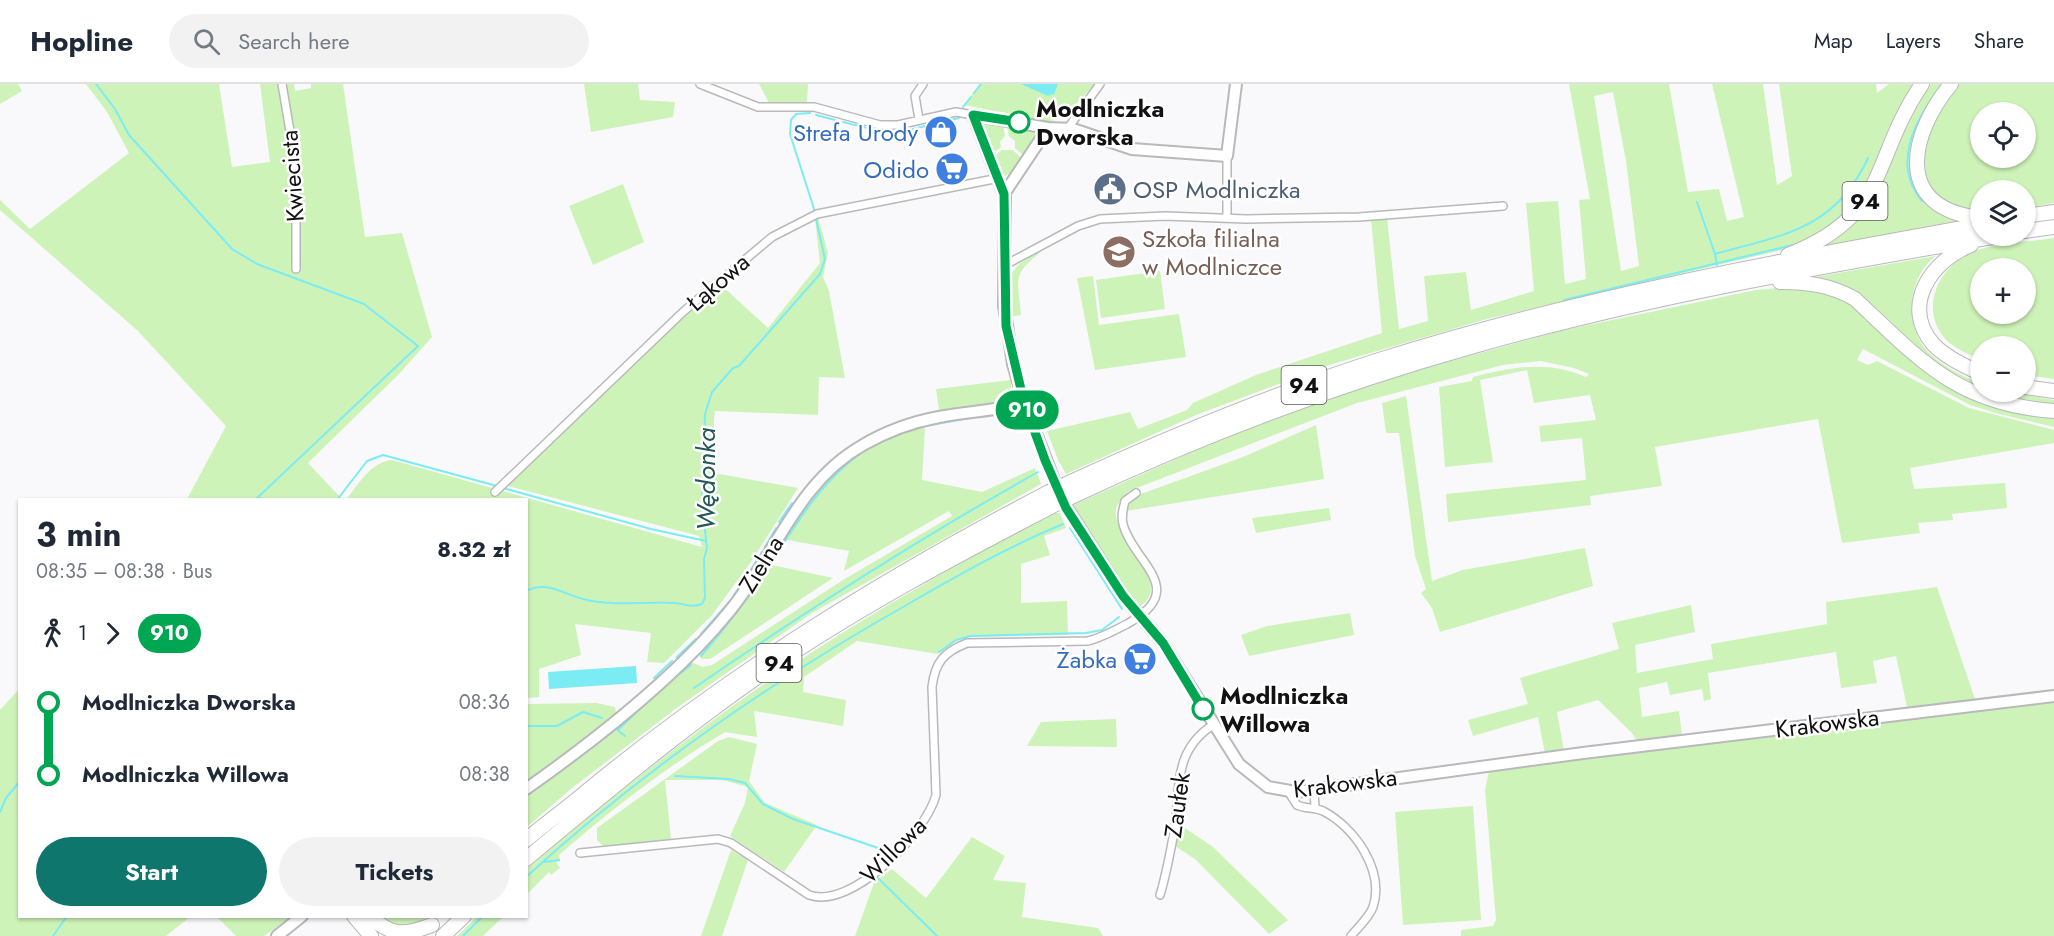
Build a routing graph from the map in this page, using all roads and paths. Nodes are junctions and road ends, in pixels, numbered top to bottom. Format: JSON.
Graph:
{"nodes":[{"id":1,"x":282,"y":84,"type":"edge"},
{"id":2,"x":699,"y":84,"type":"edge"},
{"id":3,"x":923,"y":84,"type":"edge"},
{"id":4,"x":1100,"y":84,"type":"edge"},
{"id":5,"x":1236,"y":84,"type":"edge"},
{"id":6,"x":1922,"y":84,"type":"edge"},
{"id":7,"x":1951,"y":84,"type":"edge"},
{"id":8,"x":973,"y":115,"type":"junction"},
{"id":9,"x":919,"y":119,"type":"junction"},
{"id":10,"x":1048,"y":128,"type":"junction"},
{"id":11,"x":1068,"y":128,"type":"junction"},
{"id":12,"x":1227,"y":156,"type":"junction"},
{"id":13,"x":999,"y":178,"type":"junction"},
{"id":14,"x":1004,"y":194,"type":"junction"},
{"id":15,"x":1503,"y":206,"type":"dead end"},
{"id":16,"x":1227,"y":216,"type":"junction"},
{"id":17,"x":1970,"y":216,"type":"edge"},
{"id":18,"x":1970,"y":227,"type":"edge"},
{"id":19,"x":2054,"y":227,"type":"edge"},
{"id":20,"x":2036,"y":229,"type":"edge"},
{"id":21,"x":1970,"y":241,"type":"edge"},
{"id":22,"x":1970,"y":246,"type":"edge"},
{"id":23,"x":1005,"y":265,"type":"junction"},
{"id":24,"x":1756,"y":267,"type":"junction"},
{"id":25,"x":296,"y":269,"type":"dead end"},
{"id":26,"x":1754,"y":282,"type":"junction"},
{"id":27,"x":1970,"y":368,"type":"edge"},
{"id":28,"x":2036,"y":389,"type":"edge"},
{"id":29,"x":2054,"y":391,"type":"edge"},
{"id":30,"x":1024,"y":402,"type":"junction"},
{"id":31,"x":2054,"y":411,"type":"edge"},
{"id":32,"x":495,"y":492,"type":"dead end"},
{"id":33,"x":1136,"y":492,"type":"dead end"},
{"id":34,"x":1059,"y":495,"type":"junction"},
{"id":35,"x":1140,"y":617,"type":"junction"},
{"id":36,"x":2054,"y":696,"type":"edge"},
{"id":37,"x":1213,"y":725,"type":"junction"},
{"id":38,"x":528,"y":788,"type":"edge"},
{"id":39,"x":1314,"y":789,"type":"junction"},
{"id":40,"x":1288,"y":791,"type":"junction"},
{"id":41,"x":1315,"y":807,"type":"junction"},
{"id":42,"x":528,"y":838,"type":"edge"},
{"id":43,"x":580,"y":853,"type":"dead end"},
{"id":44,"x":528,"y":857,"type":"edge"},
{"id":45,"x":1160,"y":895,"type":"dead end"},
{"id":46,"x":300,"y":918,"type":"edge"},
{"id":47,"x":356,"y":918,"type":"edge"},
{"id":48,"x":371,"y":918,"type":"edge"},
{"id":49,"x":462,"y":918,"type":"edge"},
{"id":50,"x":437,"y":921,"type":"edge"},
{"id":51,"x":278,"y":936,"type":"edge"},
{"id":52,"x":372,"y":936,"type":"edge"},
{"id":53,"x":422,"y":936,"type":"edge"},
{"id":54,"x":443,"y":936,"type":"edge"},
{"id":55,"x":1351,"y":936,"type":"edge"}],
"edges":[{"from":1,"to":25,"type":"street","name":"Kwiecista"},
{"from":2,"to":9,"type":"street"},
{"from":3,"to":9,"type":"street"},
{"from":4,"to":11,"type":"street"},
{"from":5,"to":12,"type":"street"},
{"from":6,"to":24,"type":"highway","number":"94"},
{"from":7,"to":17,"type":"highway"},
{"from":8,"to":9,"type":"street"},
{"from":8,"to":10,"type":"street"},
{"from":8,"to":13,"type":"street","name":"Krakowska"},
{"from":10,"to":11,"type":"street"},
{"from":10,"to":14,"type":"street"},
{"from":11,"to":12,"type":"street"},
{"from":12,"to":16,"type":"street"},
{"from":13,"to":14,"type":"street","name":"Krakowska"},
{"from":13,"to":32,"type":"street","name":"Łąkowa"},
{"from":14,"to":23,"type":"street","name":"Krakowska"},
{"from":15,"to":16,"type":"street"},
{"from":16,"to":23,"type":"street"},
{"from":18,"to":24,"type":"highway"},
{"from":19,"to":20,"type":"highway"},
{"from":21,"to":26,"type":"highway","number":"94"},
{"from":22,"to":27,"type":"highway"},
{"from":23,"to":30,"type":"street","name":"Krakowska"},
{"from":24,"to":34,"type":"highway","number":"94"},
{"from":26,"to":31,"type":"highway"},
{"from":26,"to":34,"type":"highway","number":"94"},
{"from":28,"to":29,"type":"highway"},
{"from":30,"to":35,"type":"street","name":"Krakowska"},
{"from":30,"to":38,"type":"street","name":"Zielna"},
{"from":33,"to":35,"type":"street"},
{"from":34,"to":42,"type":"highway","number":"94"},
{"from":34,"to":44,"type":"highway","number":"94"},
{"from":35,"to":37,"type":"street","name":"Krakowska"},
{"from":35,"to":43,"type":"street","name":"Willowa"},
{"from":36,"to":39,"type":"street","name":"Krakowska"},
{"from":37,"to":40,"type":"street","name":"Krakowska"},
{"from":37,"to":45,"type":"street","name":"Zaułek"},
{"from":39,"to":40,"type":"street","name":"Krakowska"},
{"from":39,"to":41,"type":"street"},
{"from":40,"to":41,"type":"street"},
{"from":41,"to":55,"type":"street"},
{"from":46,"to":51,"type":"street"},
{"from":47,"to":52,"type":"highway"},
{"from":48,"to":50,"type":"highway"},
{"from":49,"to":54,"type":"highway"},
{"from":50,"to":53,"type":"highway"}]}
